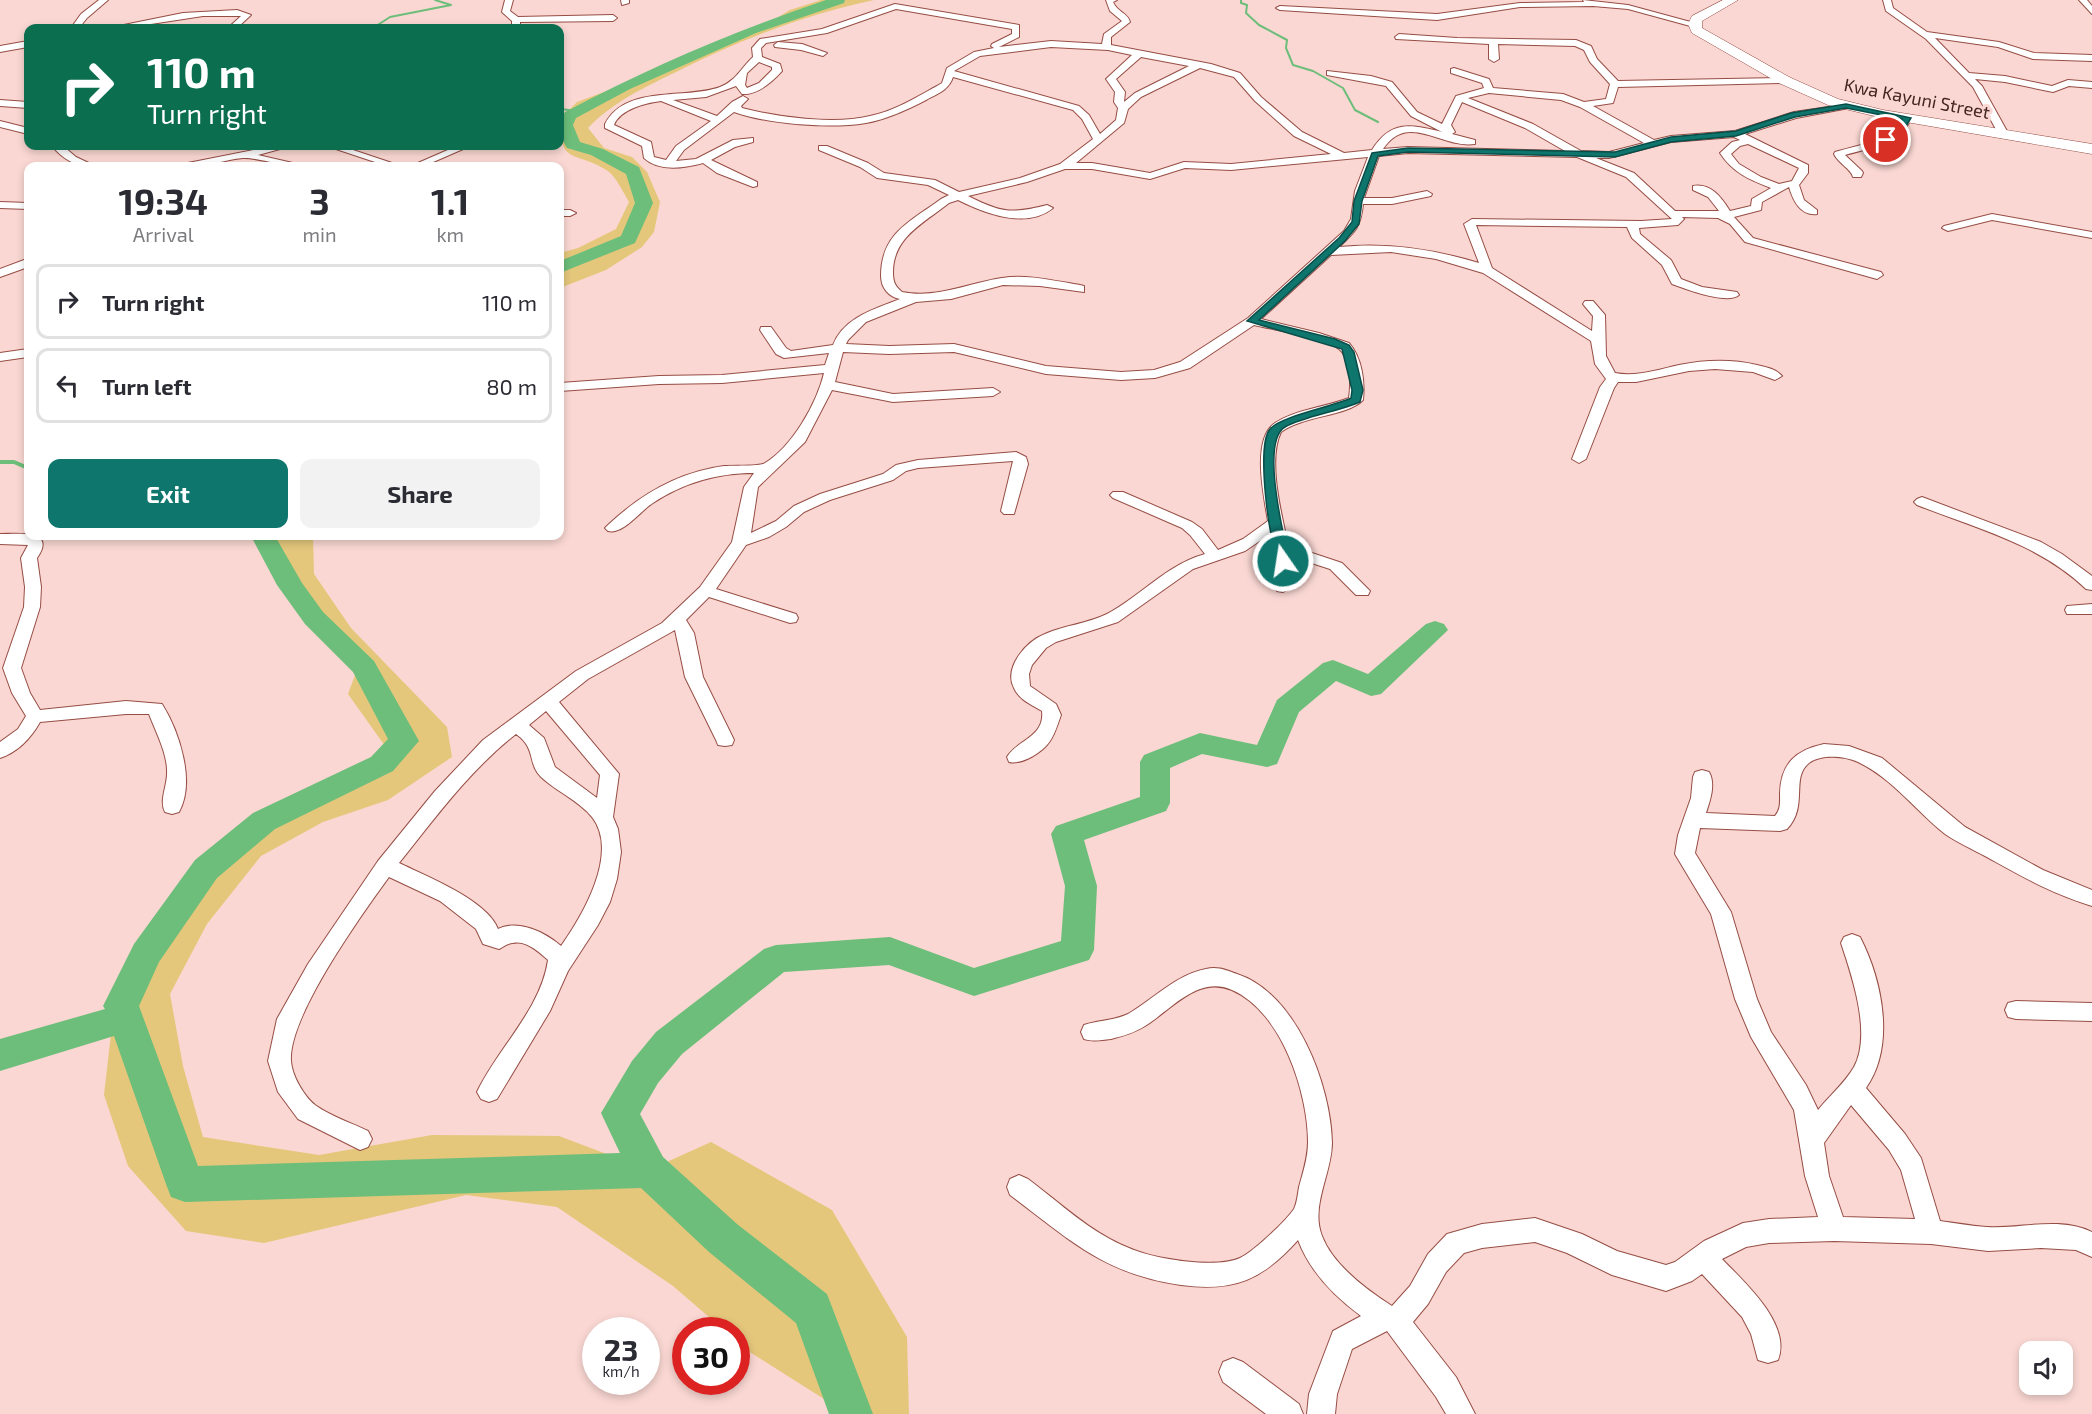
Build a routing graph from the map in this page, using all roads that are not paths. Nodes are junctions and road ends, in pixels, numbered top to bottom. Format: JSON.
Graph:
{"nodes":[{"id":1,"x":104,"y":0,"type":"edge"},
{"id":2,"x":509,"y":0,"type":"edge"},
{"id":3,"x":1110,"y":0,"type":"edge"},
{"id":4,"x":1296,"y":0,"type":"edge"},
{"id":5,"x":1732,"y":0,"type":"edge"},
{"id":6,"x":1887,"y":0,"type":"edge"},
{"id":7,"x":2083,"y":0,"type":"edge"},
{"id":8,"x":1346,"y":1,"type":"edge"},
{"id":9,"x":1590,"y":2,"type":"edge"},
{"id":10,"x":1383,"y":4,"type":"dead end"},
{"id":11,"x":1280,"y":8,"type":"dead end"},
{"id":12,"x":1304,"y":9,"type":"junction"},
{"id":13,"x":1349,"y":11,"type":"junction"},
{"id":14,"x":2092,"y":11,"type":"edge"},
{"id":15,"x":1398,"y":15,"type":"junction"},
{"id":16,"x":613,"y":18,"type":"dead end"},
{"id":17,"x":78,"y":24,"type":"edge"},
{"id":18,"x":151,"y":24,"type":"edge"},
{"id":19,"x":237,"y":24,"type":"edge"},
{"id":20,"x":516,"y":24,"type":"edge"},
{"id":21,"x":1694,"y":24,"type":"junction"},
{"id":22,"x":1925,"y":34,"type":"junction"},
{"id":23,"x":1399,"y":37,"type":"dead end"},
{"id":24,"x":1493,"y":41,"type":"junction"},
{"id":25,"x":24,"y":45,"type":"edge"},
{"id":26,"x":757,"y":46,"type":"junction"},
{"id":27,"x":1108,"y":47,"type":"junction"},
{"id":28,"x":0,"y":49,"type":"edge"},
{"id":29,"x":823,"y":53,"type":"dead end"},
{"id":30,"x":977,"y":54,"type":"junction"},
{"id":31,"x":1139,"y":54,"type":"junction"},
{"id":32,"x":758,"y":58,"type":"junction"},
{"id":33,"x":2092,"y":58,"type":"edge"},
{"id":34,"x":1494,"y":59,"type":"dead end"},
{"id":35,"x":1198,"y":64,"type":"junction"},
{"id":36,"x":1454,"y":71,"type":"dead end"},
{"id":37,"x":950,"y":73,"type":"junction"},
{"id":38,"x":1330,"y":74,"type":"dead end"},
{"id":39,"x":1966,"y":76,"type":"junction"},
{"id":40,"x":1784,"y":80,"type":"junction"},
{"id":41,"x":739,"y":81,"type":"junction"},
{"id":42,"x":1616,"y":84,"type":"junction"},
{"id":43,"x":2092,"y":85,"type":"edge"},
{"id":44,"x":1489,"y":90,"type":"junction"},
{"id":45,"x":745,"y":92,"type":"junction"},
{"id":46,"x":663,"y":97,"type":"junction"},
{"id":47,"x":1459,"y":98,"type":"junction"},
{"id":48,"x":0,"y":103,"type":"edge"},
{"id":49,"x":735,"y":104,"type":"junction"},
{"id":50,"x":24,"y":105,"type":"edge"},
{"id":51,"x":1583,"y":105,"type":"junction"},
{"id":52,"x":1846,"y":106,"type":"junction"},
{"id":53,"x":1123,"y":108,"type":"junction"},
{"id":54,"x":1907,"y":118,"type":"junction"},
{"id":55,"x":718,"y":120,"type":"junction"},
{"id":56,"x":0,"y":124,"type":"edge"},
{"id":57,"x":24,"y":130,"type":"edge"},
{"id":58,"x":1450,"y":132,"type":"junction"},
{"id":59,"x":1736,"y":134,"type":"junction"},
{"id":60,"x":2003,"y":134,"type":"junction"},
{"id":61,"x":1098,"y":139,"type":"junction"},
{"id":62,"x":748,"y":140,"type":"dead end"},
{"id":63,"x":1750,"y":140,"type":"junction"},
{"id":64,"x":1471,"y":142,"type":"junction"},
{"id":65,"x":1652,"y":143,"type":"junction"},
{"id":66,"x":824,"y":148,"type":"dead end"},
{"id":67,"x":2092,"y":149,"type":"edge"},
{"id":68,"x":62,"y":150,"type":"edge"},
{"id":69,"x":265,"y":150,"type":"edge"},
{"id":70,"x":345,"y":150,"type":"edge"},
{"id":71,"x":455,"y":150,"type":"edge"},
{"id":72,"x":1451,"y":152,"type":"junction"},
{"id":73,"x":1494,"y":152,"type":"junction"},
{"id":74,"x":1375,"y":154,"type":"junction"},
{"id":75,"x":1580,"y":154,"type":"junction"},
{"id":76,"x":238,"y":155,"type":"junction"},
{"id":77,"x":1348,"y":156,"type":"junction"},
{"id":78,"x":705,"y":159,"type":"junction"},
{"id":79,"x":80,"y":162,"type":"edge"},
{"id":80,"x":206,"y":162,"type":"edge"},
{"id":81,"x":280,"y":162,"type":"edge"},
{"id":82,"x":383,"y":162,"type":"edge"},
{"id":83,"x":426,"y":162,"type":"edge"},
{"id":84,"x":669,"y":163,"type":"junction"},
{"id":85,"x":1442,"y":163,"type":"dead end"},
{"id":86,"x":1064,"y":166,"type":"junction"},
{"id":87,"x":1857,"y":175,"type":"dead end"},
{"id":88,"x":1798,"y":179,"type":"junction"},
{"id":89,"x":753,"y":184,"type":"dead end"},
{"id":90,"x":1697,"y":188,"type":"dead end"},
{"id":91,"x":1781,"y":188,"type":"junction"},
{"id":92,"x":1427,"y":194,"type":"dead end"},
{"id":93,"x":960,"y":195,"type":"junction"},
{"id":94,"x":1358,"y":201,"type":"junction"},
{"id":95,"x":0,"y":205,"type":"edge"},
{"id":96,"x":24,"y":206,"type":"edge"},
{"id":97,"x":1047,"y":208,"type":"dead end"},
{"id":98,"x":1813,"y":212,"type":"dead end"},
{"id":99,"x":1674,"y":214,"type":"junction"},
{"id":100,"x":1726,"y":216,"type":"junction"},
{"id":101,"x":1639,"y":224,"type":"junction"},
{"id":102,"x":1948,"y":228,"type":"dead end"},
{"id":103,"x":2092,"y":235,"type":"edge"},
{"id":104,"x":1328,"y":252,"type":"junction"},
{"id":105,"x":24,"y":264,"type":"edge"},
{"id":106,"x":1486,"y":270,"type":"junction"},
{"id":107,"x":0,"y":273,"type":"edge"},
{"id":108,"x":1877,"y":275,"type":"dead end"},
{"id":109,"x":1080,"y":289,"type":"dead end"},
{"id":110,"x":1733,"y":295,"type":"dead end"},
{"id":111,"x":914,"y":298,"type":"junction"},
{"id":112,"x":1589,"y":304,"type":"dead end"},
{"id":113,"x":1252,"y":321,"type":"junction"},
{"id":114,"x":766,"y":330,"type":"dead end"},
{"id":115,"x":1598,"y":339,"type":"junction"},
{"id":116,"x":839,"y":348,"type":"junction"},
{"id":117,"x":24,"y":354,"type":"edge"},
{"id":118,"x":0,"y":357,"type":"edge"},
{"id":119,"x":1775,"y":376,"type":"dead end"},
{"id":120,"x":830,"y":377,"type":"junction"},
{"id":121,"x":1614,"y":378,"type":"junction"},
{"id":122,"x":564,"y":387,"type":"edge"},
{"id":123,"x":993,"y":392,"type":"dead end"},
{"id":124,"x":1579,"y":459,"type":"dead end"},
{"id":125,"x":767,"y":469,"type":"junction"},
{"id":126,"x":1118,"y":495,"type":"dead end"},
{"id":127,"x":1922,"y":502,"type":"dead end"},
{"id":128,"x":1009,"y":511,"type":"dead end"},
{"id":129,"x":1276,"y":522,"type":"junction"},
{"id":130,"x":613,"y":528,"type":"dead end"},
{"id":131,"x":0,"y":539,"type":"edge"},
{"id":132,"x":24,"y":539,"type":"edge"},
{"id":133,"x":30,"y":540,"type":"edge"},
{"id":134,"x":740,"y":542,"type":"junction"},
{"id":135,"x":1280,"y":548,"type":"junction"},
{"id":136,"x":1215,"y":557,"type":"junction"},
{"id":137,"x":2092,"y":585,"type":"edge"},
{"id":138,"x":1284,"y":587,"type":"dead end"},
{"id":139,"x":706,"y":591,"type":"junction"},
{"id":140,"x":1362,"y":591,"type":"dead end"},
{"id":141,"x":2073,"y":609,"type":"dead end"},
{"id":142,"x":2092,"y":609,"type":"edge"},
{"id":143,"x":790,"y":618,"type":"dead end"},
{"id":144,"x":677,"y":619,"type":"junction"},
{"id":145,"x":547,"y":700,"type":"junction"},
{"id":146,"x":35,"y":716,"type":"junction"},
{"id":147,"x":516,"y":725,"type":"junction"},
{"id":148,"x":725,"y":740,"type":"dead end"},
{"id":149,"x":0,"y":751,"type":"edge"},
{"id":150,"x":1016,"y":757,"type":"dead end"},
{"id":151,"x":1702,"y":777,"type":"dead end"},
{"id":152,"x":172,"y":807,"type":"dead end"},
{"id":153,"x":603,"y":818,"type":"junction"},
{"id":154,"x":1695,"y":820,"type":"junction"},
{"id":155,"x":385,"y":866,"type":"junction"},
{"id":156,"x":2092,"y":898,"type":"edge"},
{"id":157,"x":1852,"y":943,"type":"dead end"},
{"id":158,"x":560,"y":966,"type":"junction"},
{"id":159,"x":2016,"y":1010,"type":"dead end"},
{"id":160,"x":2092,"y":1012,"type":"edge"},
{"id":161,"x":1092,"y":1032,"type":"dead end"},
{"id":162,"x":1852,"y":1088,"type":"junction"},
{"id":163,"x":489,"y":1092,"type":"dead end"},
{"id":164,"x":360,"y":1139,"type":"dead end"},
{"id":165,"x":1812,"y":1140,"type":"junction"},
{"id":166,"x":1019,"y":1187,"type":"dead end"},
{"id":167,"x":1306,"y":1214,"type":"junction"},
{"id":168,"x":1834,"y":1229,"type":"junction"},
{"id":169,"x":1931,"y":1232,"type":"junction"},
{"id":170,"x":2092,"y":1245,"type":"edge"},
{"id":171,"x":1703,"y":1257,"type":"junction"},
{"id":172,"x":1391,"y":1320,"type":"junction"},
{"id":173,"x":1768,"y":1350,"type":"dead end"},
{"id":174,"x":1233,"y":1372,"type":"dead end"},
{"id":175,"x":1289,"y":1414,"type":"edge"},
{"id":176,"x":1321,"y":1414,"type":"edge"},
{"id":177,"x":1461,"y":1414,"type":"edge"}],
"edges":[{"from":1,"to":17,"type":"street"},
{"from":2,"to":20,"type":"street"},
{"from":3,"to":27,"type":"street"},
{"from":4,"to":12,"type":"street"},
{"from":5,"to":21,"type":"street"},
{"from":6,"to":22,"type":"street"},
{"from":7,"to":14,"type":"street"},
{"from":8,"to":13,"type":"street"},
{"from":9,"to":15,"type":"street"},
{"from":9,"to":21,"type":"street"},
{"from":10,"to":15,"type":"street"},
{"from":11,"to":12,"type":"street"},
{"from":12,"to":13,"type":"street"},
{"from":13,"to":15,"type":"street"},
{"from":16,"to":20,"type":"street"},
{"from":18,"to":19,"type":"street"},
{"from":21,"to":40,"type":"street","name":"Kwa Kayuni Street"},
{"from":22,"to":33,"type":"street"},
{"from":22,"to":39,"type":"street"},
{"from":23,"to":24,"type":"street"},
{"from":24,"to":34,"type":"street"},
{"from":24,"to":42,"type":"street"},
{"from":25,"to":28,"type":"street"},
{"from":26,"to":29,"type":"street"},
{"from":26,"to":30,"type":"street"},
{"from":26,"to":32,"type":"street"},
{"from":27,"to":30,"type":"street"},
{"from":27,"to":31,"type":"street"},
{"from":30,"to":37,"type":"street"},
{"from":31,"to":35,"type":"street"},
{"from":31,"to":53,"type":"street"},
{"from":32,"to":41,"type":"street"},
{"from":32,"to":45,"type":"street"},
{"from":35,"to":53,"type":"street"},
{"from":35,"to":77,"type":"street"},
{"from":36,"to":44,"type":"street"},
{"from":37,"to":49,"type":"street"},
{"from":37,"to":61,"type":"street"},
{"from":38,"to":58,"type":"street"},
{"from":39,"to":43,"type":"street"},
{"from":39,"to":60,"type":"street"},
{"from":40,"to":42,"type":"street"},
{"from":40,"to":52,"type":"street","name":"Kwa Kayuni Street"},
{"from":41,"to":45,"type":"street"},
{"from":41,"to":46,"type":"street"},
{"from":42,"to":51,"type":"street"},
{"from":44,"to":47,"type":"street"},
{"from":44,"to":51,"type":"street"},
{"from":45,"to":49,"type":"street"},
{"from":46,"to":55,"type":"street"},
{"from":46,"to":84,"type":"street"},
{"from":47,"to":58,"type":"street"},
{"from":47,"to":75,"type":"street"},
{"from":48,"to":50,"type":"street"},
{"from":49,"to":55,"type":"street"},
{"from":51,"to":65,"type":"street"},
{"from":52,"to":54,"type":"street","name":"Kwa Kayuni Street"},
{"from":52,"to":59,"type":"street"},
{"from":53,"to":61,"type":"street"},
{"from":54,"to":60,"type":"street","name":"Kwa Kayuni Street"},
{"from":54,"to":87,"type":"street"},
{"from":55,"to":84,"type":"street"},
{"from":56,"to":57,"type":"street"},
{"from":58,"to":64,"type":"street"},
{"from":59,"to":63,"type":"street"},
{"from":59,"to":65,"type":"street"},
{"from":60,"to":67,"type":"street","name":"Kwa Kayuni Street"},
{"from":61,"to":86,"type":"street"},
{"from":62,"to":78,"type":"street"},
{"from":63,"to":88,"type":"street"},
{"from":63,"to":91,"type":"street"},
{"from":64,"to":73,"type":"street"},
{"from":64,"to":74,"type":"street"},
{"from":65,"to":75,"type":"street"},
{"from":66,"to":93,"type":"street"},
{"from":68,"to":79,"type":"street"},
{"from":69,"to":76,"type":"street"},
{"from":70,"to":82,"type":"street"},
{"from":71,"to":83,"type":"street"},
{"from":72,"to":73,"type":"street"},
{"from":72,"to":74,"type":"street"},
{"from":72,"to":85,"type":"street"},
{"from":73,"to":75,"type":"street"},
{"from":74,"to":77,"type":"street"},
{"from":74,"to":94,"type":"street"},
{"from":75,"to":99,"type":"street"},
{"from":76,"to":80,"type":"street"},
{"from":76,"to":81,"type":"street"},
{"from":77,"to":86,"type":"street"},
{"from":78,"to":84,"type":"street"},
{"from":78,"to":89,"type":"street"},
{"from":86,"to":93,"type":"street"},
{"from":88,"to":91,"type":"street"},
{"from":88,"to":98,"type":"street"},
{"from":90,"to":100,"type":"street"},
{"from":91,"to":100,"type":"street"},
{"from":92,"to":94,"type":"street"},
{"from":93,"to":97,"type":"street"},
{"from":93,"to":111,"type":"street"},
{"from":94,"to":104,"type":"street"},
{"from":95,"to":96,"type":"street"},
{"from":99,"to":100,"type":"street"},
{"from":99,"to":101,"type":"street"},
{"from":100,"to":108,"type":"street"},
{"from":101,"to":106,"type":"street"},
{"from":101,"to":110,"type":"street"},
{"from":102,"to":103,"type":"street"},
{"from":104,"to":106,"type":"street"},
{"from":104,"to":113,"type":"street"},
{"from":105,"to":107,"type":"street"},
{"from":106,"to":115,"type":"street"},
{"from":109,"to":111,"type":"street"},
{"from":111,"to":116,"type":"street"},
{"from":112,"to":115,"type":"street"},
{"from":113,"to":116,"type":"street"},
{"from":113,"to":129,"type":"street"},
{"from":114,"to":116,"type":"street"},
{"from":115,"to":121,"type":"street"},
{"from":116,"to":120,"type":"street"},
{"from":117,"to":118,"type":"street"},
{"from":119,"to":121,"type":"street"},
{"from":120,"to":122,"type":"street"},
{"from":120,"to":123,"type":"street"},
{"from":120,"to":125,"type":"street"},
{"from":121,"to":124,"type":"street"},
{"from":125,"to":130,"type":"street"},
{"from":125,"to":134,"type":"street"},
{"from":126,"to":136,"type":"street"},
{"from":127,"to":137,"type":"street"},
{"from":128,"to":134,"type":"street"},
{"from":129,"to":135,"type":"street"},
{"from":129,"to":136,"type":"street"},
{"from":131,"to":132,"type":"street"},
{"from":133,"to":146,"type":"street"},
{"from":134,"to":139,"type":"street"},
{"from":135,"to":138,"type":"street"},
{"from":135,"to":140,"type":"street"},
{"from":136,"to":150,"type":"street"},
{"from":139,"to":143,"type":"street"},
{"from":139,"to":144,"type":"street"},
{"from":141,"to":142,"type":"street"},
{"from":144,"to":145,"type":"street"},
{"from":144,"to":148,"type":"street"},
{"from":145,"to":147,"type":"street"},
{"from":145,"to":153,"type":"street"},
{"from":146,"to":149,"type":"street"},
{"from":146,"to":152,"type":"street"},
{"from":147,"to":153,"type":"street"},
{"from":147,"to":155,"type":"street"},
{"from":151,"to":154,"type":"street"},
{"from":153,"to":158,"type":"street"},
{"from":154,"to":156,"type":"street"},
{"from":154,"to":165,"type":"street"},
{"from":155,"to":158,"type":"street"},
{"from":155,"to":164,"type":"street"},
{"from":157,"to":162,"type":"street"},
{"from":158,"to":163,"type":"street"},
{"from":159,"to":160,"type":"street"},
{"from":161,"to":167,"type":"street"},
{"from":162,"to":165,"type":"street"},
{"from":162,"to":169,"type":"street"},
{"from":165,"to":168,"type":"street"},
{"from":166,"to":167,"type":"street"},
{"from":167,"to":172,"type":"street"},
{"from":168,"to":169,"type":"street"},
{"from":168,"to":171,"type":"street"},
{"from":169,"to":170,"type":"street"},
{"from":171,"to":172,"type":"street"},
{"from":171,"to":173,"type":"street"},
{"from":172,"to":176,"type":"street"},
{"from":172,"to":177,"type":"street"},
{"from":174,"to":175,"type":"street"}]}
